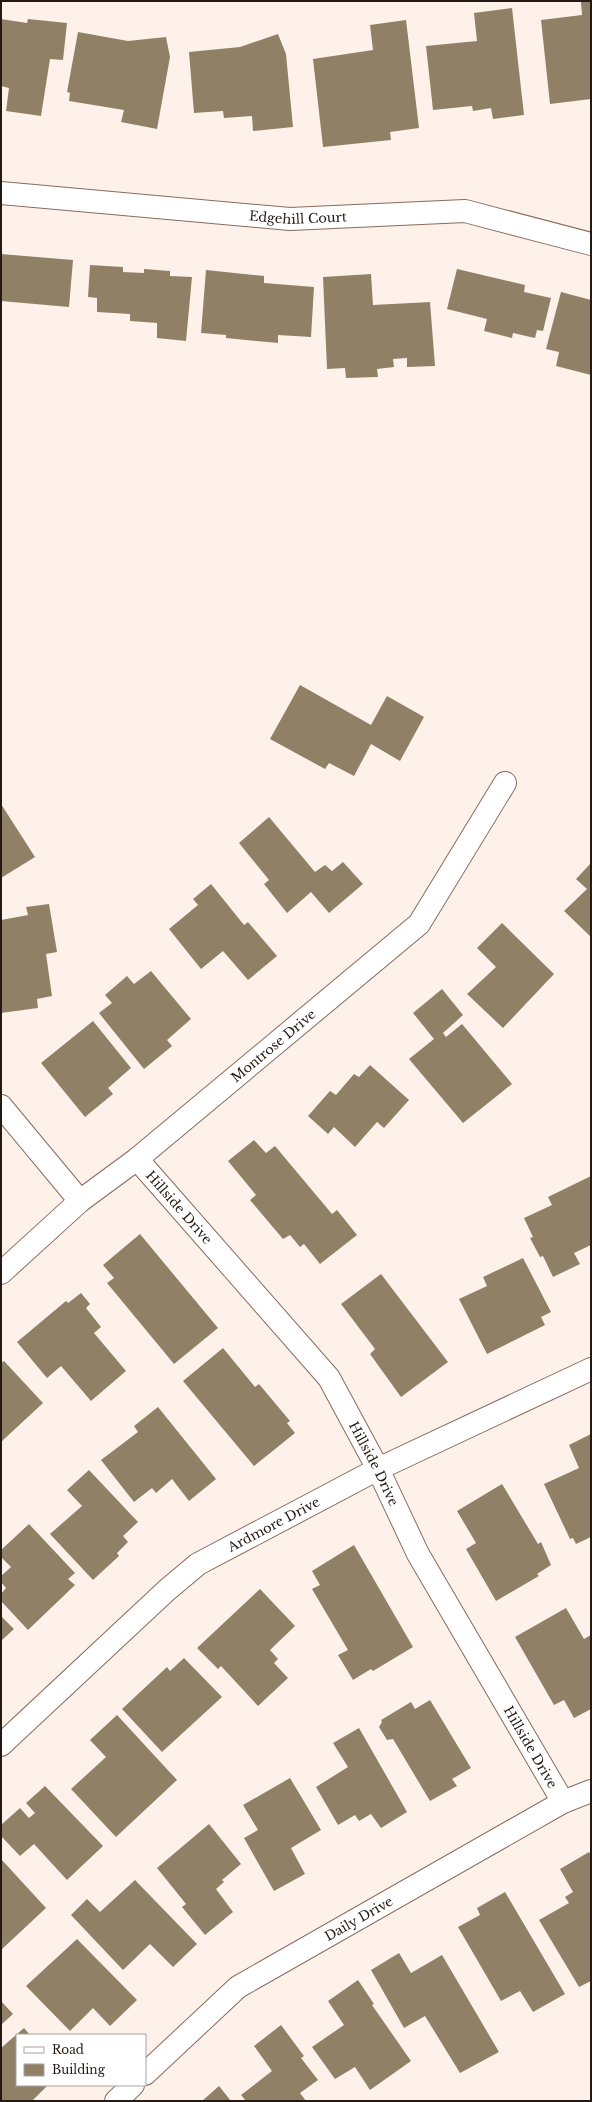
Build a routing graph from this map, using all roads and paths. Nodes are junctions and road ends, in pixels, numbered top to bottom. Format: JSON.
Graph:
{"nodes":[{"id":1,"x":1,"y":193,"type":"edge"},
{"id":2,"x":591,"y":244,"type":"edge"},
{"id":3,"x":505,"y":783,"type":"dead end"},
{"id":4,"x":1,"y":1106,"type":"edge"},
{"id":5,"x":137,"y":1159,"type":"junction"},
{"id":6,"x":80,"y":1201,"type":"junction"},
{"id":7,"x":1,"y":1273,"type":"edge"},
{"id":8,"x":591,"y":1369,"type":"edge"},
{"id":9,"x":378,"y":1469,"type":"junction"},
{"id":10,"x":1,"y":1745,"type":"edge"},
{"id":11,"x":591,"y":1791,"type":"edge"},
{"id":12,"x":563,"y":1802,"type":"junction"},
{"id":13,"x":146,"y":2073,"type":"edge"},
{"id":14,"x":132,"y":2086,"type":"edge"},
{"id":15,"x":116,"y":2101,"type":"edge"}],
"edges":[{"from":1,"to":2,"type":"street","name":"Edgehill Court"},
{"from":3,"to":5,"type":"street","name":"Montrose Drive"},
{"from":4,"to":6,"type":"street"},
{"from":5,"to":6,"type":"street","name":"Montrose Drive"},
{"from":5,"to":9,"type":"street","name":"Hillside Drive"},
{"from":6,"to":7,"type":"street","name":"Montrose Drive"},
{"from":8,"to":9,"type":"street","name":"Ardmore Drive"},
{"from":9,"to":10,"type":"street","name":"Ardmore Drive"},
{"from":9,"to":12,"type":"street","name":"Hillside Drive"},
{"from":11,"to":12,"type":"street","name":"Daily Drive"},
{"from":12,"to":13,"type":"street","name":"Daily Drive"},
{"from":14,"to":15,"type":"street"}]}
